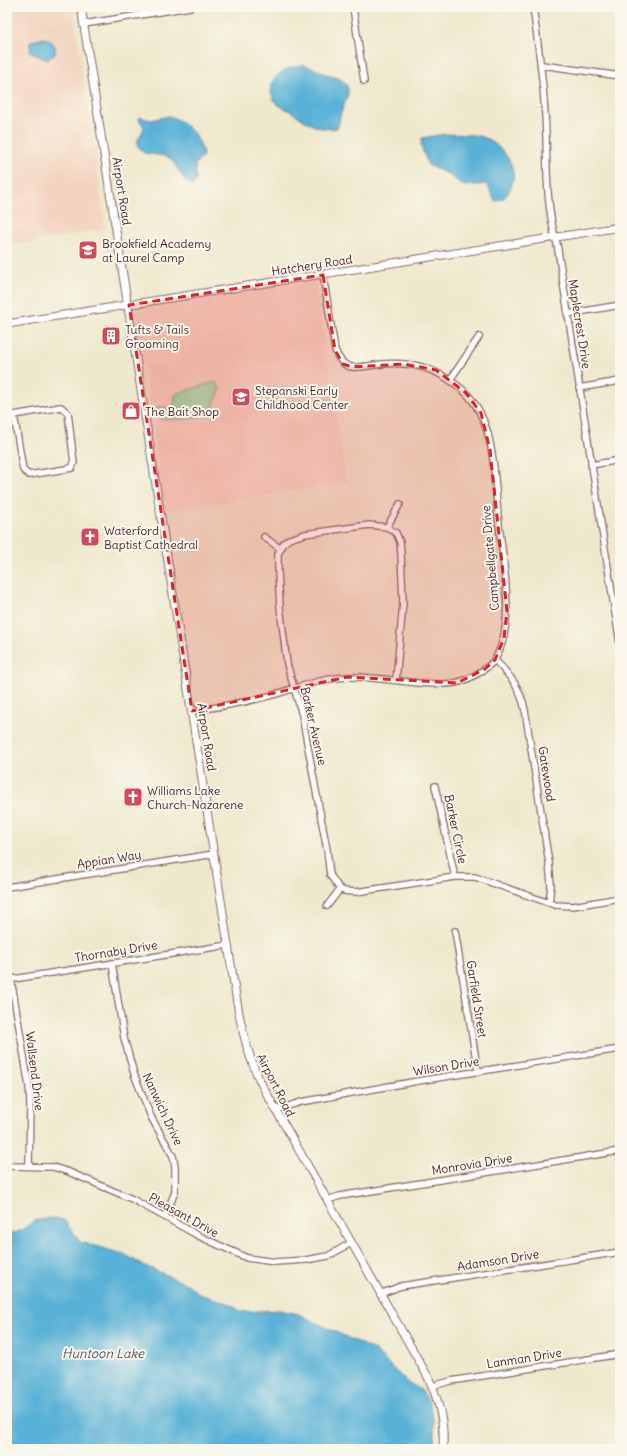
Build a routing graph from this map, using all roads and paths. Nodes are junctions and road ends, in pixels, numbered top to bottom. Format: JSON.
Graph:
{"nodes":[{"id":1,"x":81,"y":7,"type":"edge"},
{"id":2,"x":190,"y":7,"type":"edge"},
{"id":3,"x":354,"y":7,"type":"edge"},
{"id":4,"x":533,"y":7,"type":"edge"},
{"id":5,"x":84,"y":24,"type":"junction"},
{"id":6,"x":542,"y":65,"type":"junction"},
{"id":7,"x":620,"y":76,"type":"edge"},
{"id":8,"x":364,"y":81,"type":"dead end"},
{"id":9,"x":620,"y":227,"type":"edge"},
{"id":10,"x":555,"y":237,"type":"junction"},
{"id":11,"x":323,"y":275,"type":"junction"},
{"id":12,"x":129,"y":305,"type":"junction"},
{"id":13,"x":620,"y":305,"type":"edge"},
{"id":14,"x":567,"y":314,"type":"junction"},
{"id":15,"x":7,"y":324,"type":"edge"},
{"id":16,"x":479,"y":336,"type":"dead end"},
{"id":17,"x":450,"y":380,"type":"junction"},
{"id":18,"x":620,"y":381,"type":"edge"},
{"id":19,"x":579,"y":388,"type":"junction"},
{"id":20,"x":14,"y":415,"type":"junction"},
{"id":21,"x":7,"y":417,"type":"edge"},
{"id":22,"x":620,"y":460,"type":"edge"},
{"id":23,"x":591,"y":465,"type":"junction"},
{"id":24,"x":400,"y":504,"type":"dead end"},
{"id":25,"x":387,"y":527,"type":"junction"},
{"id":26,"x":264,"y":537,"type":"dead end"},
{"id":27,"x":281,"y":549,"type":"junction"},
{"id":28,"x":620,"y":644,"type":"edge"},
{"id":29,"x":495,"y":660,"type":"junction"},
{"id":30,"x":396,"y":680,"type":"junction"},
{"id":31,"x":295,"y":688,"type":"junction"},
{"id":32,"x":192,"y":711,"type":"junction"},
{"id":33,"x":435,"y":786,"type":"dead end"},
{"id":34,"x":214,"y":854,"type":"junction"},
{"id":35,"x":455,"y":877,"type":"junction"},
{"id":36,"x":7,"y":887,"type":"edge"},
{"id":37,"x":340,"y":889,"type":"junction"},
{"id":38,"x":620,"y":898,"type":"edge"},
{"id":39,"x":549,"y":902,"type":"junction"},
{"id":40,"x":327,"y":906,"type":"dead end"},
{"id":41,"x":455,"y":931,"type":"dead end"},
{"id":42,"x":228,"y":945,"type":"junction"},
{"id":43,"x":112,"y":963,"type":"junction"},
{"id":44,"x":9,"y":980,"type":"edge"},
{"id":45,"x":620,"y":1049,"type":"edge"},
{"id":46,"x":478,"y":1072,"type":"junction"},
{"id":47,"x":276,"y":1110,"type":"junction"},
{"id":48,"x":620,"y":1150,"type":"edge"},
{"id":49,"x":7,"y":1166,"type":"edge"},
{"id":50,"x":29,"y":1166,"type":"junction"},
{"id":51,"x":327,"y":1200,"type":"junction"},
{"id":52,"x":165,"y":1217,"type":"junction"},
{"id":53,"x":351,"y":1243,"type":"junction"},
{"id":54,"x":620,"y":1252,"type":"edge"},
{"id":55,"x":380,"y":1294,"type":"junction"},
{"id":56,"x":620,"y":1354,"type":"edge"},
{"id":57,"x":432,"y":1386,"type":"junction"},
{"id":58,"x":443,"y":1449,"type":"edge"}],
"edges":[{"from":1,"to":5,"type":"street","name":"Airport Road"},
{"from":2,"to":5,"type":"street"},
{"from":3,"to":8,"type":"street"},
{"from":4,"to":6,"type":"street","name":"Maplecrest Drive"},
{"from":5,"to":12,"type":"street","name":"Airport Road"},
{"from":6,"to":7,"type":"street"},
{"from":6,"to":10,"type":"street","name":"Maplecrest Drive"},
{"from":9,"to":10,"type":"street","name":"Hatchery Road"},
{"from":10,"to":11,"type":"street","name":"Hatchery Road"},
{"from":10,"to":14,"type":"street","name":"Maplecrest Drive"},
{"from":11,"to":12,"type":"street","name":"Hatchery Road"},
{"from":11,"to":17,"type":"street","name":"Campbellgate Drive"},
{"from":12,"to":15,"type":"street","name":"Hatchery Road"},
{"from":12,"to":32,"type":"street","name":"Airport Road"},
{"from":13,"to":14,"type":"street"},
{"from":14,"to":19,"type":"street","name":"Maplecrest Drive"},
{"from":16,"to":17,"type":"street"},
{"from":17,"to":29,"type":"street","name":"Campbellgate Drive"},
{"from":18,"to":19,"type":"street"},
{"from":19,"to":23,"type":"street","name":"Maplecrest Drive"},
{"from":20,"to":20,"type":"street"},
{"from":20,"to":21,"type":"street"},
{"from":22,"to":23,"type":"street"},
{"from":23,"to":28,"type":"street","name":"Maplecrest Drive"},
{"from":24,"to":25,"type":"street"},
{"from":25,"to":27,"type":"street"},
{"from":25,"to":30,"type":"street"},
{"from":26,"to":27,"type":"street"},
{"from":27,"to":31,"type":"street","name":"Barker Avenue"},
{"from":29,"to":30,"type":"street","name":"Campbellgate Drive"},
{"from":29,"to":39,"type":"street","name":"Gatewood"},
{"from":30,"to":31,"type":"street","name":"Campbellgate Drive"},
{"from":31,"to":32,"type":"street","name":"Campbellgate Drive"},
{"from":31,"to":37,"type":"street","name":"Barker Avenue"},
{"from":32,"to":34,"type":"street","name":"Airport Road"},
{"from":33,"to":35,"type":"street","name":"Barker Circle"},
{"from":34,"to":36,"type":"street","name":"Appian Way"},
{"from":34,"to":42,"type":"street","name":"Airport Road"},
{"from":35,"to":37,"type":"street"},
{"from":35,"to":39,"type":"street"},
{"from":37,"to":40,"type":"street"},
{"from":38,"to":39,"type":"street"},
{"from":41,"to":46,"type":"street","name":"Garfield Street"},
{"from":42,"to":43,"type":"street","name":"Thornaby Drive"},
{"from":42,"to":47,"type":"street","name":"Airport Road"},
{"from":43,"to":44,"type":"street","name":"Thornaby Drive"},
{"from":43,"to":52,"type":"street","name":"Nanwich Drive"},
{"from":44,"to":50,"type":"street","name":"Wallsend Drive"},
{"from":45,"to":46,"type":"street","name":"Wilson Drive"},
{"from":46,"to":47,"type":"street","name":"Wilson Drive"},
{"from":47,"to":51,"type":"street","name":"Airport Road"},
{"from":48,"to":51,"type":"street","name":"Monrovia Drive"},
{"from":49,"to":50,"type":"street","name":"Pleasant Drive"},
{"from":50,"to":52,"type":"street","name":"Pleasant Drive"},
{"from":51,"to":53,"type":"street","name":"Airport Road"},
{"from":52,"to":53,"type":"street","name":"Pleasant Drive"},
{"from":53,"to":55,"type":"street","name":"Airport Road"},
{"from":54,"to":55,"type":"street","name":"Adamson Drive"},
{"from":55,"to":57,"type":"street","name":"Airport Road"},
{"from":56,"to":57,"type":"street","name":"Lanman Drive"},
{"from":57,"to":58,"type":"street","name":"Airport Road"}]}
